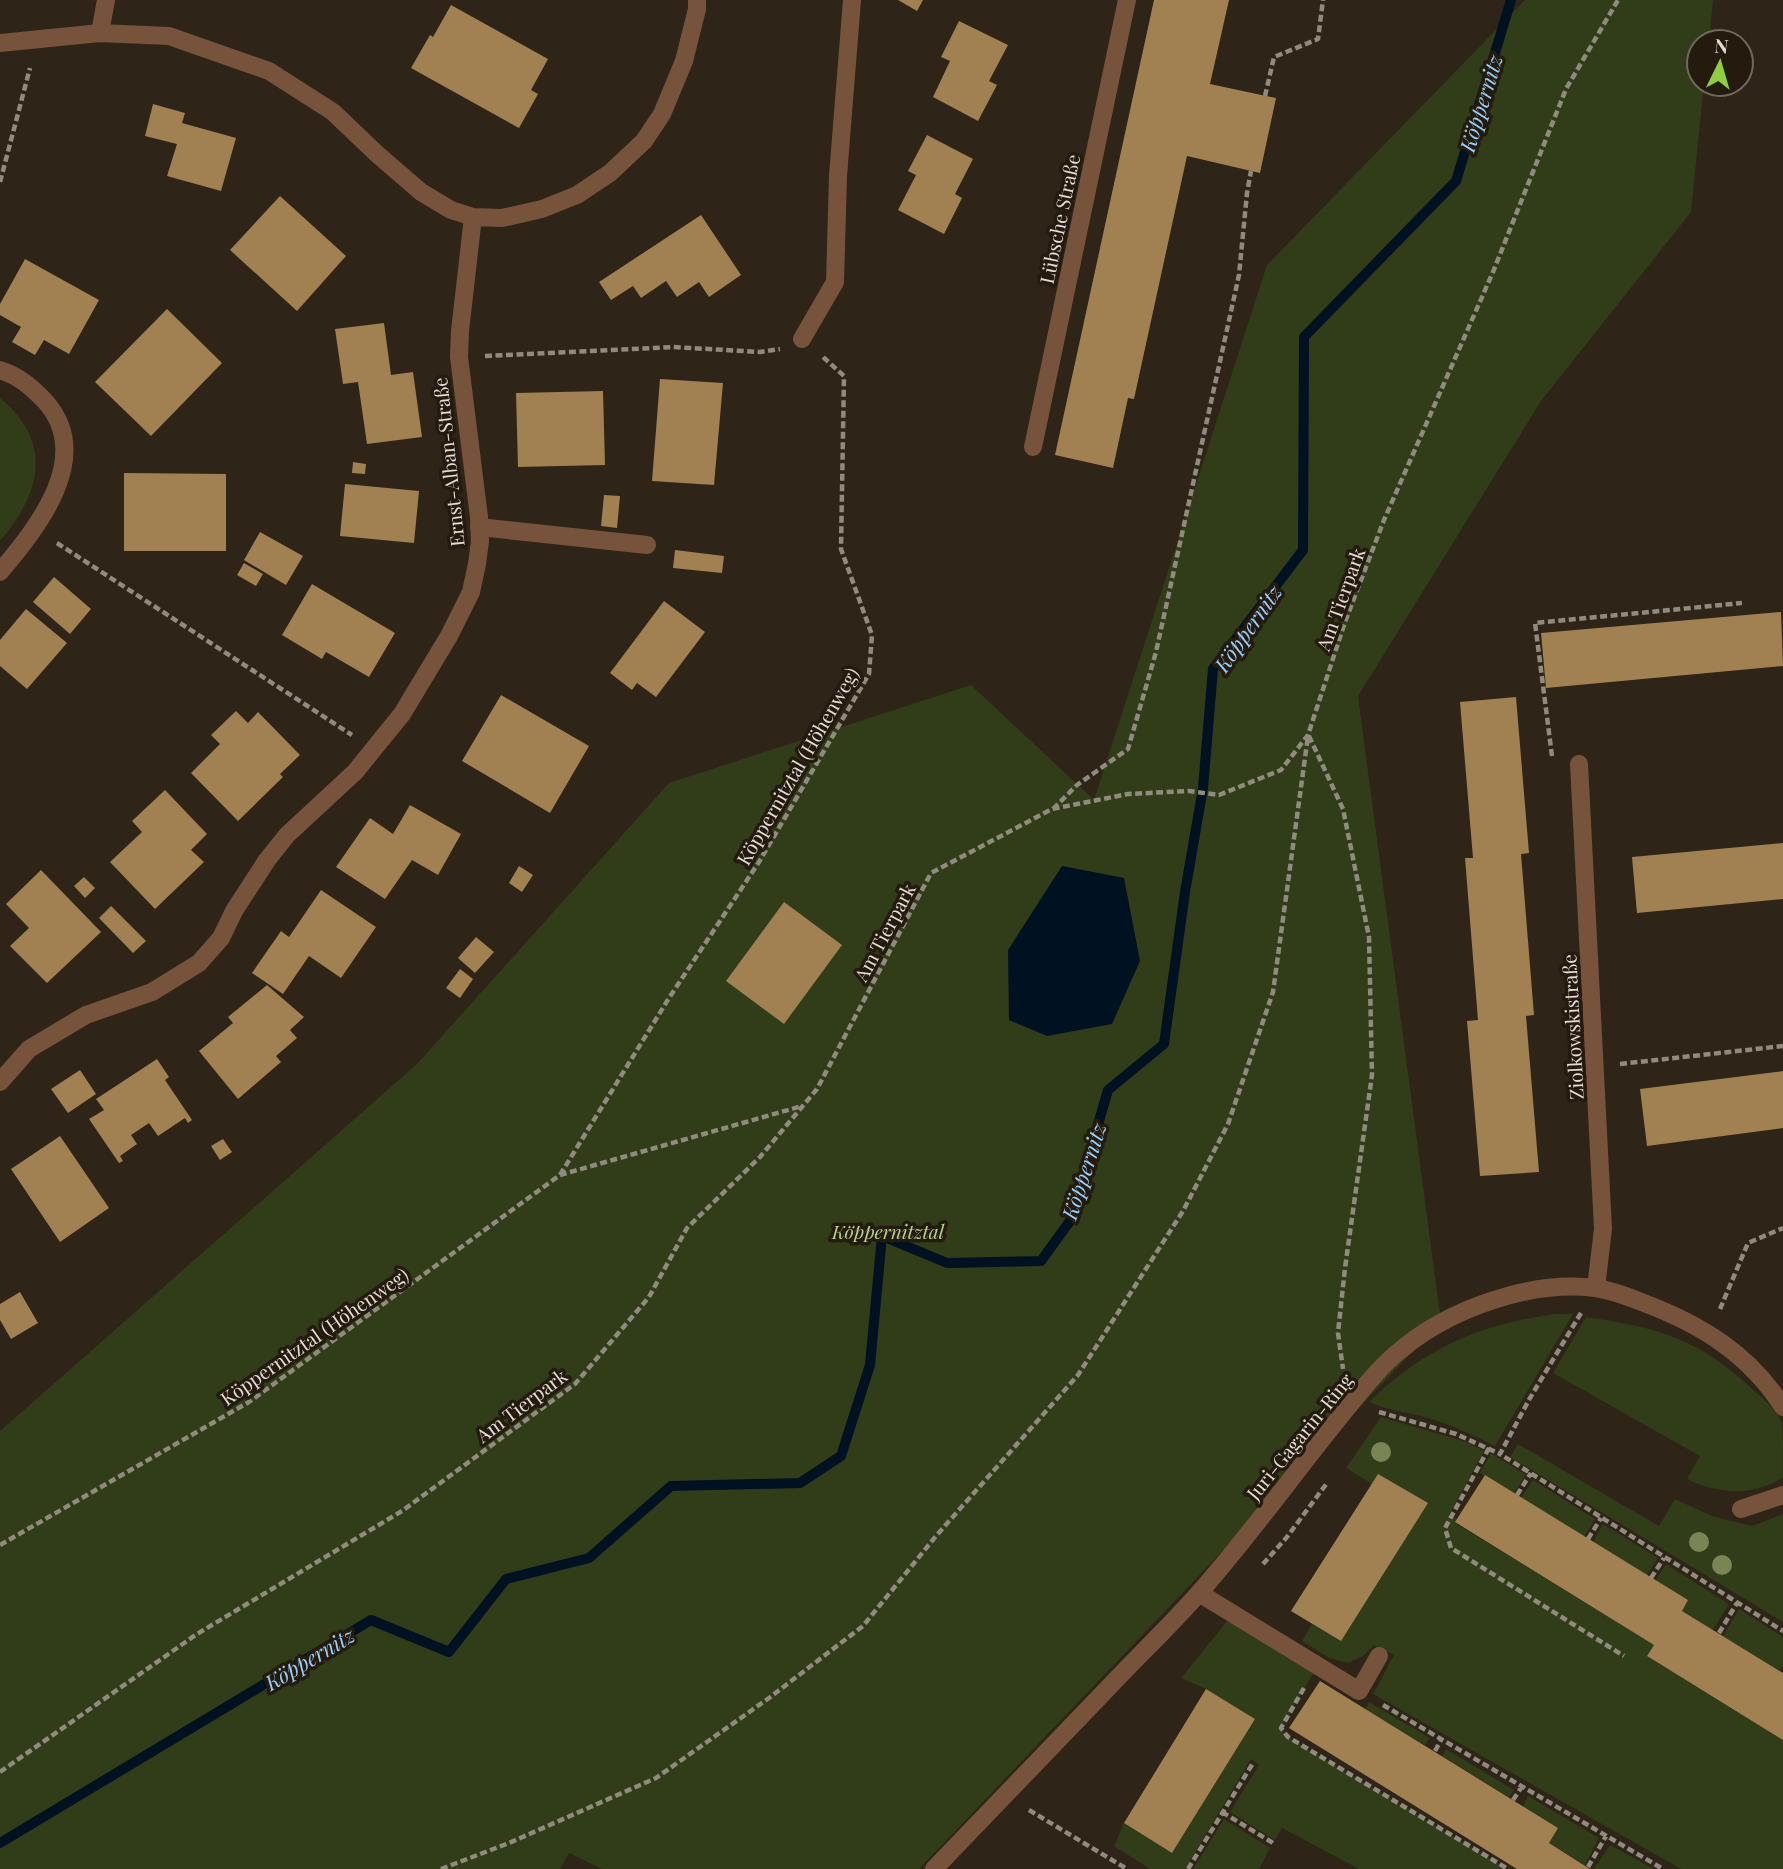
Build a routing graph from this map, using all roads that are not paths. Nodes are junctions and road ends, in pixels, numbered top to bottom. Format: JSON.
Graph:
{"nodes":[{"id":1,"x":106,"y":0,"type":"edge"},
{"id":2,"x":697,"y":0,"type":"edge"},
{"id":3,"x":852,"y":0,"type":"edge"},
{"id":4,"x":1127,"y":0,"type":"edge"},
{"id":5,"x":100,"y":33,"type":"junction"},
{"id":6,"x":0,"y":43,"type":"edge"},
{"id":7,"x":473,"y":217,"type":"junction"},
{"id":8,"x":802,"y":339,"type":"road end"},
{"id":9,"x":0,"y":370,"type":"edge"},
{"id":10,"x":1033,"y":447,"type":"dead end"},
{"id":11,"x":479,"y":527,"type":"junction"},
{"id":12,"x":647,"y":545,"type":"dead end"},
{"id":13,"x":0,"y":572,"type":"edge"},
{"id":14,"x":1579,"y":764,"type":"road end"},
{"id":15,"x":0,"y":1082,"type":"edge"},
{"id":16,"x":1596,"y":1288,"type":"junction"},
{"id":17,"x":1783,"y":1407,"type":"edge"},
{"id":18,"x":1783,"y":1495,"type":"edge"},
{"id":19,"x":1741,"y":1509,"type":"dead end"},
{"id":20,"x":1199,"y":1593,"type":"junction"},
{"id":21,"x":1379,"y":1656,"type":"dead end"},
{"id":22,"x":934,"y":1869,"type":"edge"}],
"edges":[{"from":1,"to":5,"type":"street"},
{"from":2,"to":7,"type":"street"},
{"from":3,"to":8,"type":"street"},
{"from":4,"to":10,"type":"street","name":"Lübsche Straße"},
{"from":5,"to":6,"type":"street"},
{"from":5,"to":7,"type":"street"},
{"from":7,"to":11,"type":"street","name":"Ernst-Alban-Straße"},
{"from":9,"to":13,"type":"street"},
{"from":11,"to":12,"type":"street"},
{"from":11,"to":15,"type":"street","name":"Ernst-Alban-Straße"},
{"from":14,"to":16,"type":"street","name":"Ziolkowskistraße"},
{"from":16,"to":17,"type":"street","name":"Juri-Gagarin-Ring"},
{"from":16,"to":20,"type":"street","name":"Juri-Gagarin-Ring"},
{"from":18,"to":19,"type":"street"},
{"from":20,"to":21,"type":"street"},
{"from":20,"to":22,"type":"street","name":"Juri-Gagarin-Ring"}]}
